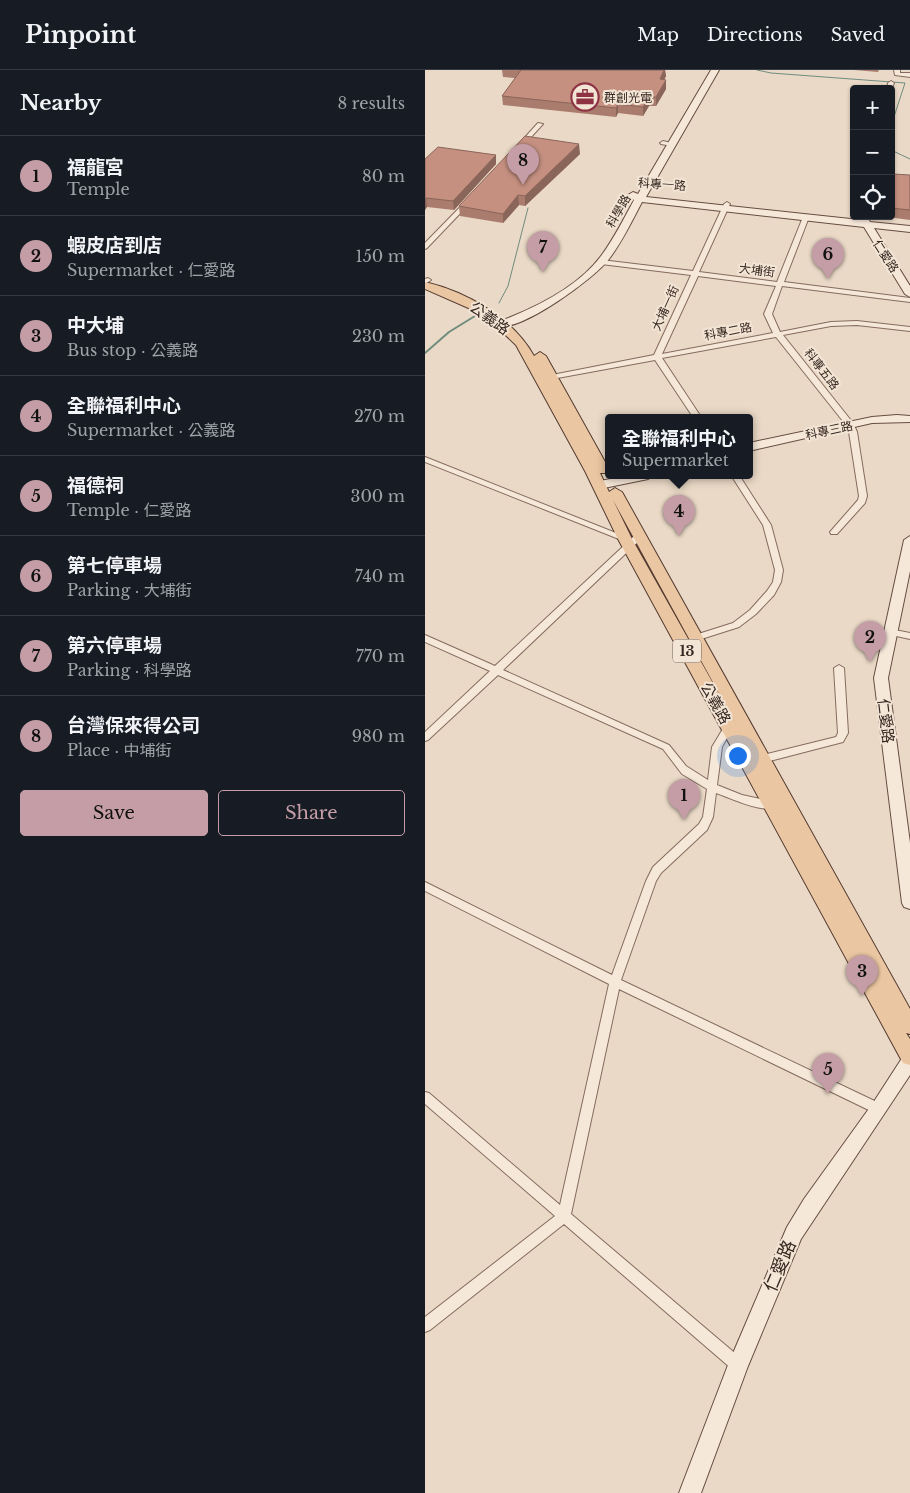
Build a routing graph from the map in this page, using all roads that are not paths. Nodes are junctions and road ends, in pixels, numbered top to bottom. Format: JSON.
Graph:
{"nodes":[{"id":1,"x":709,"y":72,"type":"edge"},
{"id":2,"x":897,"y":72,"type":"edge"},
{"id":3,"x":910,"y":75,"type":"edge"},
{"id":4,"x":540,"y":124,"type":"dead end"},
{"id":5,"x":514,"y":152,"type":"edge"},
{"id":6,"x":475,"y":194,"type":"edge"},
{"id":7,"x":638,"y":195,"type":"junction"},
{"id":8,"x":726,"y":206,"type":"junction"},
{"id":9,"x":806,"y":218,"type":"junction"},
{"id":10,"x":850,"y":218,"type":"edge"},
{"id":11,"x":850,"y":219,"type":"edge"},
{"id":12,"x":865,"y":220,"type":"edge"},
{"id":13,"x":869,"y":220,"type":"edge"},
{"id":14,"x":876,"y":220,"type":"edge"},
{"id":15,"x":910,"y":223,"type":"edge"},
{"id":16,"x":910,"y":229,"type":"edge"},
{"id":17,"x":425,"y":247,"type":"edge"},
{"id":18,"x":601,"y":262,"type":"junction"},
{"id":19,"x":694,"y":274,"type":"junction"},
{"id":20,"x":426,"y":282,"type":"edge"},
{"id":21,"x":779,"y":284,"type":"junction"},
{"id":22,"x":910,"y":294,"type":"edge"},
{"id":23,"x":910,"y":300,"type":"edge"},
{"id":24,"x":503,"y":320,"type":"junction"},
{"id":25,"x":910,"y":329,"type":"edge"},
{"id":26,"x":777,"y":333,"type":"junction"},
{"id":27,"x":657,"y":357,"type":"junction"},
{"id":28,"x":552,"y":377,"type":"junction"},
{"id":29,"x":695,"y":414,"type":"edge"},
{"id":30,"x":910,"y":419,"type":"edge"},
{"id":31,"x":910,"y":426,"type":"edge"},
{"id":32,"x":851,"y":429,"type":"junction"},
{"id":33,"x":573,"y":440,"type":"junction"},
{"id":34,"x":591,"y":446,"type":"junction"},
{"id":35,"x":753,"y":446,"type":"edge"},
{"id":36,"x":753,"y":453,"type":"edge"},
{"id":37,"x":425,"y":459,"type":"edge"},
{"id":38,"x":738,"y":479,"type":"edge"},
{"id":39,"x":605,"y":480,"type":"edge"},
{"id":40,"x":834,"y":532,"type":"dead end"},
{"id":41,"x":910,"y":540,"type":"edge"},
{"id":42,"x":631,"y":541,"type":"junction"},
{"id":43,"x":908,"y":560,"type":"edge"},
{"id":44,"x":890,"y":632,"type":"junction"},
{"id":45,"x":910,"y":636,"type":"edge"},
{"id":46,"x":425,"y":638,"type":"edge"},
{"id":47,"x":695,"y":638,"type":"junction"},
{"id":48,"x":839,"y":668,"type":"dead end"},
{"id":49,"x":497,"y":671,"type":"junction"},
{"id":50,"x":736,"y":712,"type":"junction"},
{"id":51,"x":729,"y":727,"type":"junction"},
{"id":52,"x":425,"y":738,"type":"edge"},
{"id":53,"x":762,"y":758,"type":"junction"},
{"id":54,"x":713,"y":787,"type":"junction"},
{"id":55,"x":769,"y":805,"type":"junction"},
{"id":56,"x":905,"y":833,"type":"edge"},
{"id":57,"x":425,"y":886,"type":"edge"},
{"id":58,"x":910,"y":903,"type":"edge"},
{"id":59,"x":615,"y":982,"type":"junction"},
{"id":60,"x":910,"y":1026,"type":"edge"},
{"id":61,"x":910,"y":1059,"type":"edge"},
{"id":62,"x":425,"y":1097,"type":"edge"},
{"id":63,"x":879,"y":1109,"type":"junction"},
{"id":64,"x":564,"y":1217,"type":"junction"},
{"id":65,"x":425,"y":1325,"type":"edge"},
{"id":66,"x":738,"y":1365,"type":"junction"},
{"id":67,"x":690,"y":1493,"type":"edge"}],
"edges":[{"from":1,"to":7,"type":"street","name":"科學路"},
{"from":2,"to":3,"type":"street"},
{"from":4,"to":5,"type":"street"},
{"from":6,"to":17,"type":"street"},
{"from":7,"to":8,"type":"street","name":"科專一路"},
{"from":7,"to":18,"type":"street","name":"科學路"},
{"from":7,"to":24,"type":"street","name":"科學路"},
{"from":8,"to":9,"type":"street","name":"科專一路"},
{"from":8,"to":10,"type":"street","name":"科專一路"},
{"from":8,"to":19,"type":"street","name":"大埔一街"},
{"from":9,"to":11,"type":"street","name":"科專一路"},
{"from":9,"to":21,"type":"street","name":"科專五路"},
{"from":12,"to":22,"type":"street","name":"仁愛路"},
{"from":13,"to":16,"type":"street","name":"科專一路"},
{"from":14,"to":15,"type":"street","name":"科專一路"},
{"from":18,"to":19,"type":"street","name":"大埔街"},
{"from":18,"to":24,"type":"street","name":"科學路"},
{"from":19,"to":21,"type":"street","name":"大埔街"},
{"from":19,"to":27,"type":"street","name":"大埔一街"},
{"from":20,"to":24,"type":"main road","name":"公義路","number":"13"},
{"from":21,"to":23,"type":"street","name":"大埔街"},
{"from":21,"to":26,"type":"street","name":"科專五路"},
{"from":24,"to":28,"type":"main road","name":"公義路","number":"13"},
{"from":24,"to":33,"type":"main road","name":"公義路","number":"13"},
{"from":25,"to":26,"type":"street","name":"科專二路"},
{"from":26,"to":27,"type":"street","name":"科專二路"},
{"from":26,"to":32,"type":"street","name":"科專五路"},
{"from":27,"to":28,"type":"street","name":"科專二路"},
{"from":27,"to":29,"type":"street"},
{"from":28,"to":34,"type":"main road","name":"公義路","number":"13"},
{"from":30,"to":32,"type":"street","name":"科專三路"},
{"from":31,"to":32,"type":"street","name":"科專三路"},
{"from":32,"to":35,"type":"street","name":"科專三路"},
{"from":32,"to":36,"type":"street","name":"科專三路"},
{"from":32,"to":40,"type":"street","name":"科專五路"},
{"from":33,"to":34,"type":"street"},
{"from":33,"to":39,"type":"main road","name":"公義路","number":"13"},
{"from":34,"to":39,"type":"main road","name":"公義路","number":"13"},
{"from":37,"to":42,"type":"street"},
{"from":38,"to":47,"type":"street"},
{"from":39,"to":42,"type":"main road","name":"公義路","number":"13"},
{"from":41,"to":43,"type":"street","name":"仁愛路"},
{"from":42,"to":47,"type":"main road","name":"公義路","number":"13"},
{"from":42,"to":49,"type":"street"},
{"from":42,"to":51,"type":"main road","name":"公義路","number":"13"},
{"from":43,"to":44,"type":"street","name":"仁愛路"},
{"from":44,"to":45,"type":"street"},
{"from":44,"to":56,"type":"street","name":"仁愛路"},
{"from":46,"to":49,"type":"street"},
{"from":47,"to":50,"type":"main road","name":"公義路","number":"13"},
{"from":48,"to":53,"type":"street"},
{"from":49,"to":52,"type":"street"},
{"from":49,"to":54,"type":"street"},
{"from":50,"to":51,"type":"street"},
{"from":50,"to":53,"type":"main road","name":"公義路","number":"13"},
{"from":51,"to":54,"type":"street"},
{"from":51,"to":55,"type":"main road","name":"公義路","number":"13"},
{"from":53,"to":60,"type":"main road","name":"公義路","number":"13"},
{"from":54,"to":55,"type":"street"},
{"from":54,"to":59,"type":"street"},
{"from":55,"to":61,"type":"main road","name":"公義路","number":"13"},
{"from":56,"to":58,"type":"street","name":"仁愛路"},
{"from":57,"to":59,"type":"street"},
{"from":59,"to":63,"type":"street"},
{"from":59,"to":64,"type":"street"},
{"from":61,"to":63,"type":"street","name":"仁愛路"},
{"from":62,"to":64,"type":"street"},
{"from":63,"to":66,"type":"street","name":"仁愛路"},
{"from":64,"to":65,"type":"street"},
{"from":64,"to":66,"type":"street"},
{"from":66,"to":67,"type":"street","name":"仁愛路"}]}
